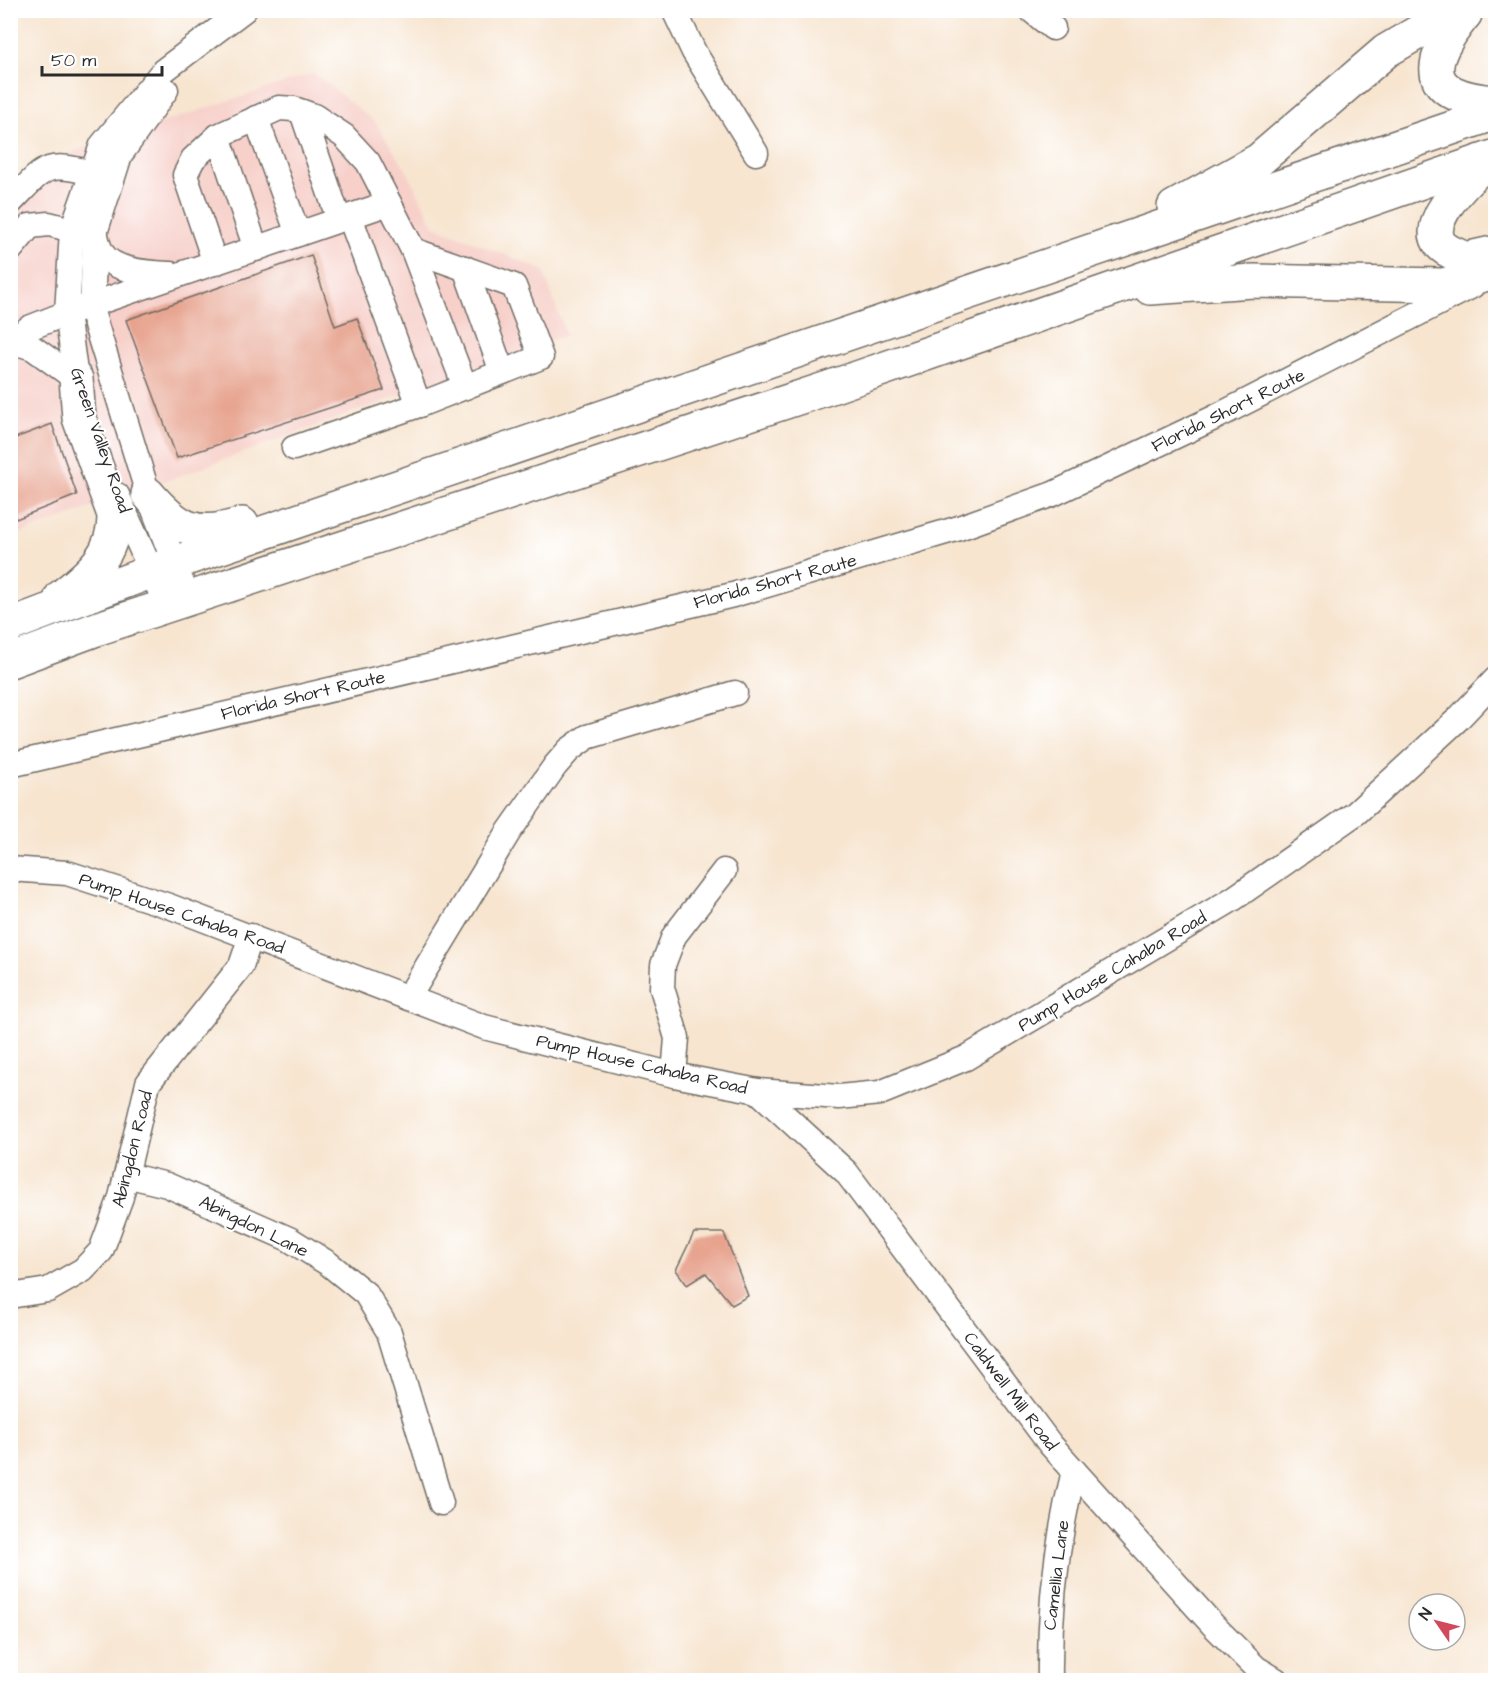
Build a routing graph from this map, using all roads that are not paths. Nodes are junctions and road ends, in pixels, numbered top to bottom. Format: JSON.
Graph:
{"nodes":[{"id":1,"x":244,"y":10,"type":"edge"},
{"id":2,"x":251,"y":10,"type":"edge"},
{"id":3,"x":674,"y":10,"type":"edge"},
{"id":4,"x":1031,"y":10,"type":"edge"},
{"id":5,"x":1470,"y":12,"type":"edge"},
{"id":6,"x":1053,"y":28,"type":"dead end"},
{"id":7,"x":1496,"y":102,"type":"edge"},
{"id":8,"x":302,"y":112,"type":"junction"},
{"id":9,"x":1496,"y":113,"type":"edge"},
{"id":10,"x":256,"y":118,"type":"junction"},
{"id":11,"x":218,"y":136,"type":"junction"},
{"id":12,"x":756,"y":153,"type":"dead end"},
{"id":13,"x":1493,"y":157,"type":"edge"},
{"id":14,"x":92,"y":173,"type":"junction"},
{"id":15,"x":10,"y":202,"type":"edge"},
{"id":16,"x":389,"y":203,"type":"junction"},
{"id":17,"x":344,"y":218,"type":"junction"},
{"id":18,"x":83,"y":231,"type":"junction"},
{"id":19,"x":298,"y":234,"type":"junction"},
{"id":20,"x":256,"y":249,"type":"junction"},
{"id":21,"x":1099,"y":249,"type":"junction"},
{"id":22,"x":10,"y":250,"type":"edge"},
{"id":23,"x":413,"y":250,"type":"junction"},
{"id":24,"x":1496,"y":252,"type":"edge"},
{"id":25,"x":215,"y":263,"type":"junction"},
{"id":26,"x":465,"y":268,"type":"junction"},
{"id":27,"x":1496,"y":272,"type":"edge"},
{"id":28,"x":182,"y":274,"type":"junction"},
{"id":29,"x":1106,"y":291,"type":"junction"},
{"id":30,"x":92,"y":306,"type":"junction"},
{"id":31,"x":67,"y":313,"type":"junction"},
{"id":32,"x":11,"y":342,"type":"edge"},
{"id":33,"x":502,"y":372,"type":"junction"},
{"id":34,"x":76,"y":380,"type":"junction"},
{"id":35,"x":465,"y":387,"type":"junction"},
{"id":36,"x":420,"y":405,"type":"junction"},
{"id":37,"x":294,"y":448,"type":"dead end"},
{"id":38,"x":148,"y":494,"type":"junction"},
{"id":39,"x":326,"y":513,"type":"junction"},
{"id":40,"x":163,"y":567,"type":"junction"},
{"id":41,"x":178,"y":603,"type":"junction"},
{"id":42,"x":24,"y":621,"type":"edge"},
{"id":43,"x":10,"y":661,"type":"edge"},
{"id":44,"x":1496,"y":679,"type":"edge"},
{"id":45,"x":735,"y":693,"type":"dead end"},
{"id":46,"x":10,"y":765,"type":"edge"},
{"id":47,"x":10,"y":869,"type":"edge"},
{"id":48,"x":724,"y":871,"type":"dead end"},
{"id":49,"x":251,"y":936,"type":"junction"},
{"id":50,"x":408,"y":998,"type":"junction"},
{"id":51,"x":674,"y":1075,"type":"junction"},
{"id":52,"x":758,"y":1091,"type":"junction"},
{"id":53,"x":126,"y":1174,"type":"junction"},
{"id":54,"x":10,"y":1296,"type":"edge"},
{"id":55,"x":1074,"y":1471,"type":"junction"},
{"id":56,"x":441,"y":1503,"type":"dead end"},
{"id":57,"x":1050,"y":1680,"type":"edge"},
{"id":58,"x":1276,"y":1680,"type":"edge"}],
"edges":[{"from":1,"to":14,"type":"street","name":"Green Valley Road"},
{"from":2,"to":18,"type":"street","name":"Green Valley Road"},
{"from":3,"to":12,"type":"street"},
{"from":4,"to":6,"type":"street"},
{"from":5,"to":7,"type":"highway"},
{"from":5,"to":21,"type":"highway"},
{"from":8,"to":10,"type":"street"},
{"from":8,"to":16,"type":"street"},
{"from":8,"to":17,"type":"street"},
{"from":9,"to":21,"type":"highway"},
{"from":10,"to":11,"type":"street"},
{"from":10,"to":19,"type":"street"},
{"from":11,"to":20,"type":"street"},
{"from":11,"to":25,"type":"street"},
{"from":13,"to":24,"type":"highway"},
{"from":13,"to":29,"type":"highway"},
{"from":14,"to":15,"type":"street"},
{"from":14,"to":18,"type":"street","name":"Green Valley Road"},
{"from":16,"to":17,"type":"street"},
{"from":16,"to":23,"type":"street"},
{"from":17,"to":19,"type":"street"},
{"from":17,"to":36,"type":"street"},
{"from":18,"to":22,"type":"street"},
{"from":18,"to":28,"type":"street"},
{"from":18,"to":30,"type":"street","name":"Green Valley Road"},
{"from":18,"to":31,"type":"street","name":"Green Valley Road"},
{"from":19,"to":20,"type":"street"},
{"from":20,"to":25,"type":"street"},
{"from":21,"to":39,"type":"highway"},
{"from":23,"to":26,"type":"street"},
{"from":23,"to":35,"type":"street"},
{"from":25,"to":28,"type":"street"},
{"from":26,"to":33,"type":"street"},
{"from":26,"to":33,"type":"street"},
{"from":27,"to":29,"type":"highway"},
{"from":27,"to":46,"type":"street","name":"Florida Short Route"},
{"from":28,"to":30,"type":"street"},
{"from":29,"to":41,"type":"highway"},
{"from":30,"to":31,"type":"street"},
{"from":30,"to":38,"type":"street","name":"Green Valley Road"},
{"from":31,"to":32,"type":"street"},
{"from":31,"to":34,"type":"street","name":"Green Valley Road"},
{"from":32,"to":34,"type":"street"},
{"from":33,"to":35,"type":"street"},
{"from":34,"to":40,"type":"street","name":"Green Valley Road"},
{"from":34,"to":42,"type":"highway"},
{"from":35,"to":36,"type":"street"},
{"from":36,"to":37,"type":"street"},
{"from":38,"to":39,"type":"highway"},
{"from":38,"to":40,"type":"street","name":"Green Valley Road"},
{"from":39,"to":40,"type":"highway"},
{"from":40,"to":41,"type":"street","name":"Green Valley Road"},
{"from":40,"to":42,"type":"highway"},
{"from":41,"to":43,"type":"highway"},
{"from":44,"to":52,"type":"street","name":"Pump House Cahaba Road"},
{"from":45,"to":50,"type":"street"},
{"from":47,"to":49,"type":"street","name":"Pump House Cahaba Road"},
{"from":48,"to":51,"type":"street"},
{"from":49,"to":50,"type":"street","name":"Pump House Cahaba Road"},
{"from":49,"to":53,"type":"street","name":"Abingdon Road"},
{"from":50,"to":51,"type":"street","name":"Pump House Cahaba Road"},
{"from":51,"to":52,"type":"street","name":"Pump House Cahaba Road"},
{"from":52,"to":55,"type":"street","name":"Caldwell Mill Road"},
{"from":53,"to":54,"type":"street","name":"Abingdon Road"},
{"from":53,"to":56,"type":"street","name":"Abingdon Lane"},
{"from":55,"to":57,"type":"street","name":"Camellia Lane"},
{"from":55,"to":58,"type":"street","name":"Caldwell Mill Road"}]}
